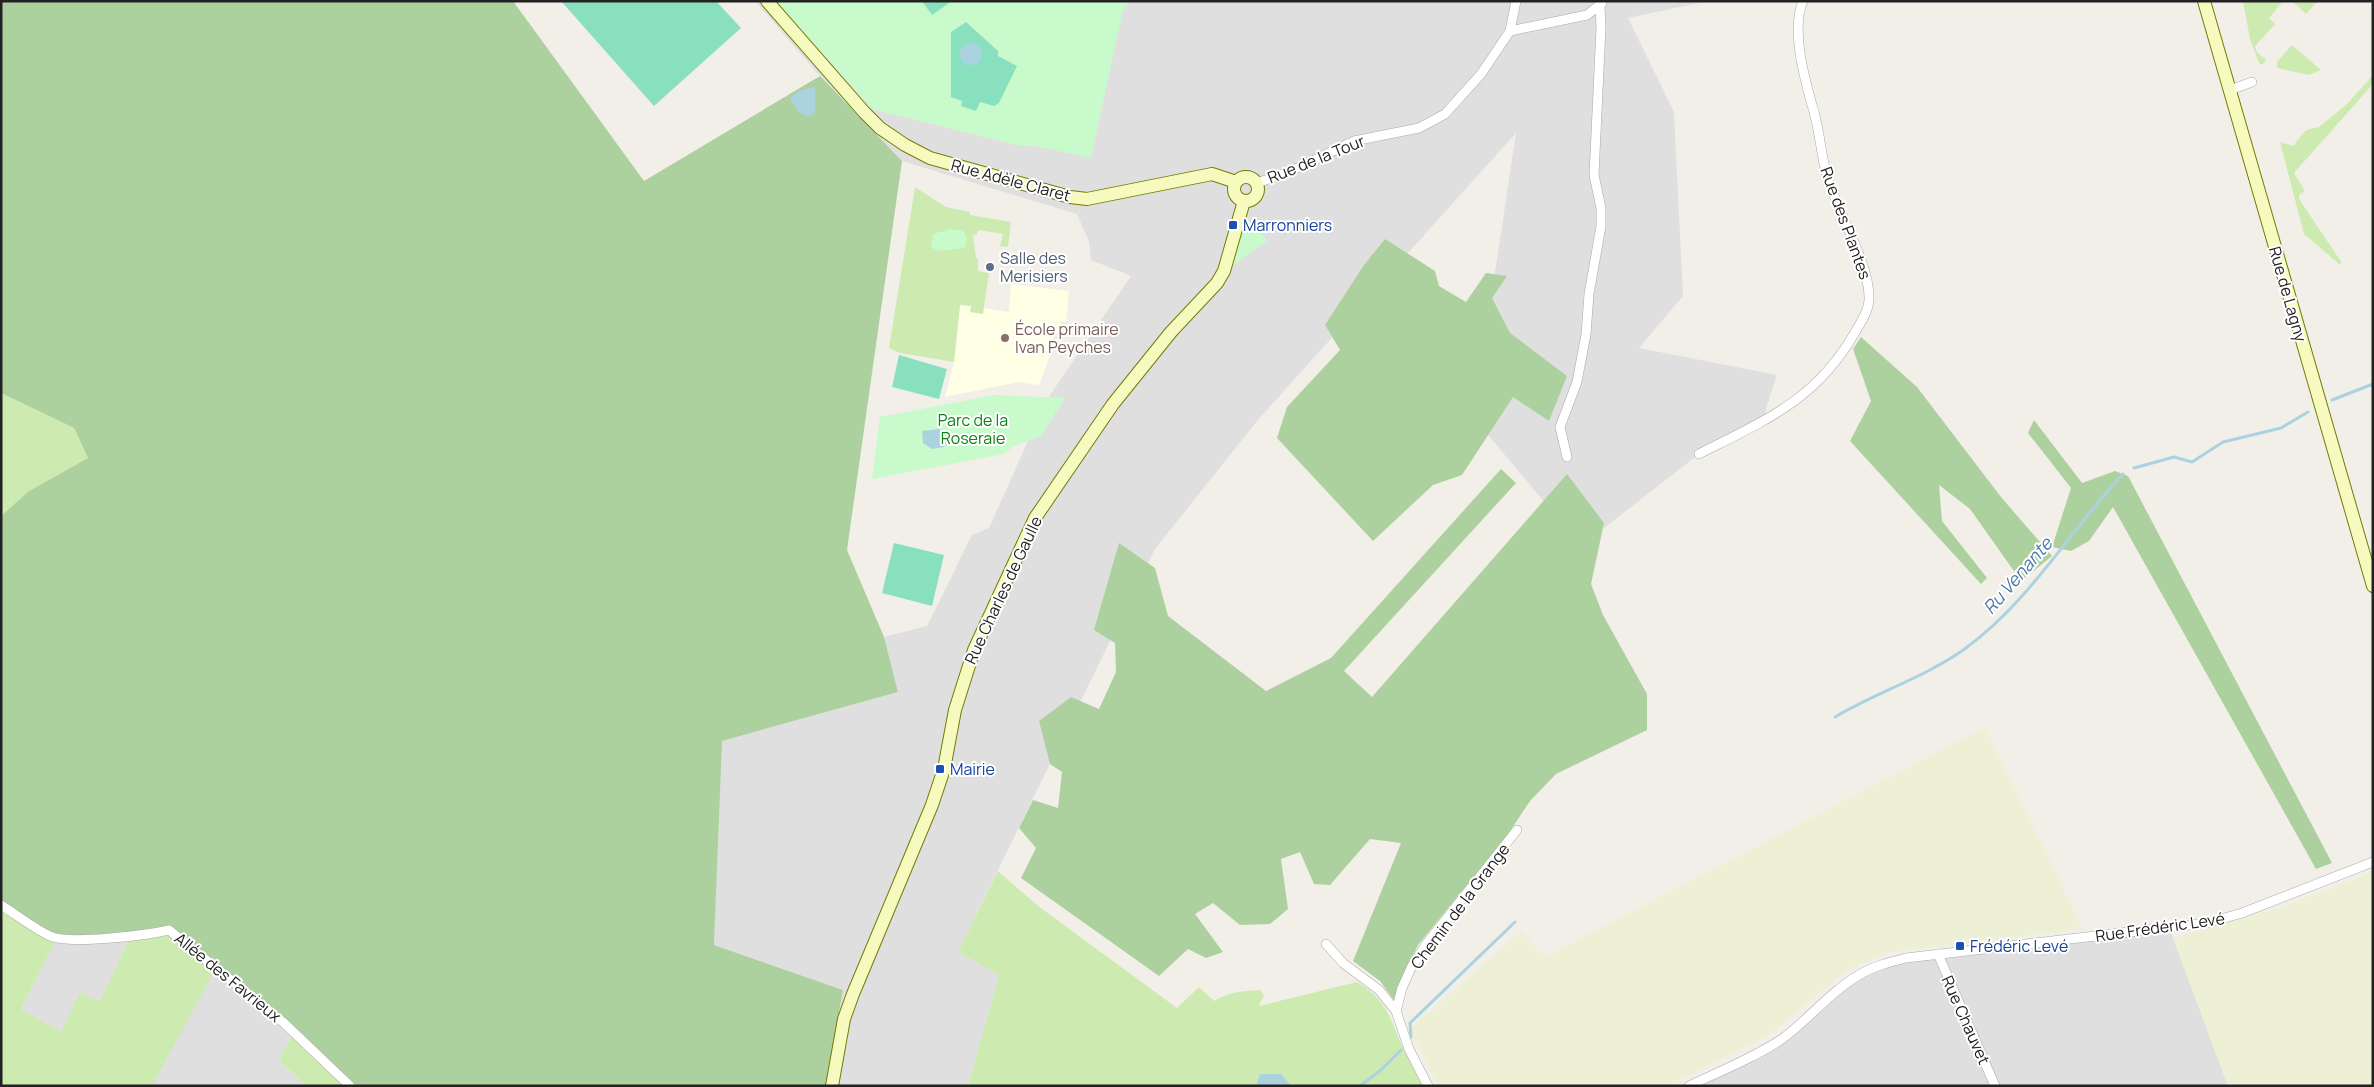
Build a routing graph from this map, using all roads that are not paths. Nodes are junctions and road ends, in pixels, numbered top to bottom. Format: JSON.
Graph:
{"nodes":[{"id":1,"x":767,"y":1,"type":"edge"},
{"id":2,"x":1516,"y":1,"type":"edge"},
{"id":3,"x":1803,"y":1,"type":"edge"},
{"id":4,"x":2204,"y":1,"type":"edge"},
{"id":5,"x":1602,"y":4,"type":"edge"},
{"id":6,"x":1510,"y":31,"type":"junction"},
{"id":7,"x":2252,"y":82,"type":"dead end"},
{"id":8,"x":2230,"y":90,"type":"junction"},
{"id":9,"x":1236,"y":182,"type":"junction"},
{"id":10,"x":1257,"y":183,"type":"junction"},
{"id":11,"x":1244,"y":201,"type":"junction"},
{"id":12,"x":1699,"y":454,"type":"dead end"},
{"id":13,"x":1567,"y":457,"type":"dead end"},
{"id":14,"x":2373,"y":586,"type":"edge"},
{"id":15,"x":1517,"y":830,"type":"dead end"},
{"id":16,"x":2373,"y":862,"type":"edge"},
{"id":17,"x":1,"y":905,"type":"edge"},
{"id":18,"x":1326,"y":944,"type":"dead end"},
{"id":19,"x":1938,"y":954,"type":"junction"},
{"id":20,"x":1396,"y":1011,"type":"junction"},
{"id":21,"x":350,"y":1086,"type":"edge"},
{"id":22,"x":832,"y":1086,"type":"edge"},
{"id":23,"x":1428,"y":1086,"type":"edge"},
{"id":24,"x":1689,"y":1086,"type":"edge"},
{"id":25,"x":1995,"y":1086,"type":"edge"}],
"edges":[{"from":1,"to":9,"type":"street","name":"Rue Adèle Claret"},
{"from":2,"to":6,"type":"street","name":"Rue de la Tour"},
{"from":3,"to":12,"type":"street","name":"Rue des Plantes"},
{"from":4,"to":8,"type":"street","name":"Rue de Lagny"},
{"from":5,"to":6,"type":"street"},
{"from":5,"to":13,"type":"street"},
{"from":6,"to":10,"type":"street","name":"Rue de la Tour"},
{"from":7,"to":8,"type":"street"},
{"from":8,"to":14,"type":"street","name":"Rue de Lagny"},
{"from":9,"to":10,"type":"street"},
{"from":9,"to":11,"type":"street"},
{"from":10,"to":11,"type":"street"},
{"from":11,"to":22,"type":"street","name":"Rue Charles de Gaulle"},
{"from":15,"to":20,"type":"street","name":"Chemin de la Grange"},
{"from":16,"to":19,"type":"street","name":"Rue Frédéric Levé"},
{"from":17,"to":21,"type":"street","name":"Allée des Favrieux"},
{"from":18,"to":20,"type":"street"},
{"from":19,"to":24,"type":"street","name":"Rue Frédéric Levé"},
{"from":19,"to":25,"type":"street","name":"Rue Chauvet"},
{"from":20,"to":23,"type":"street"}]}
